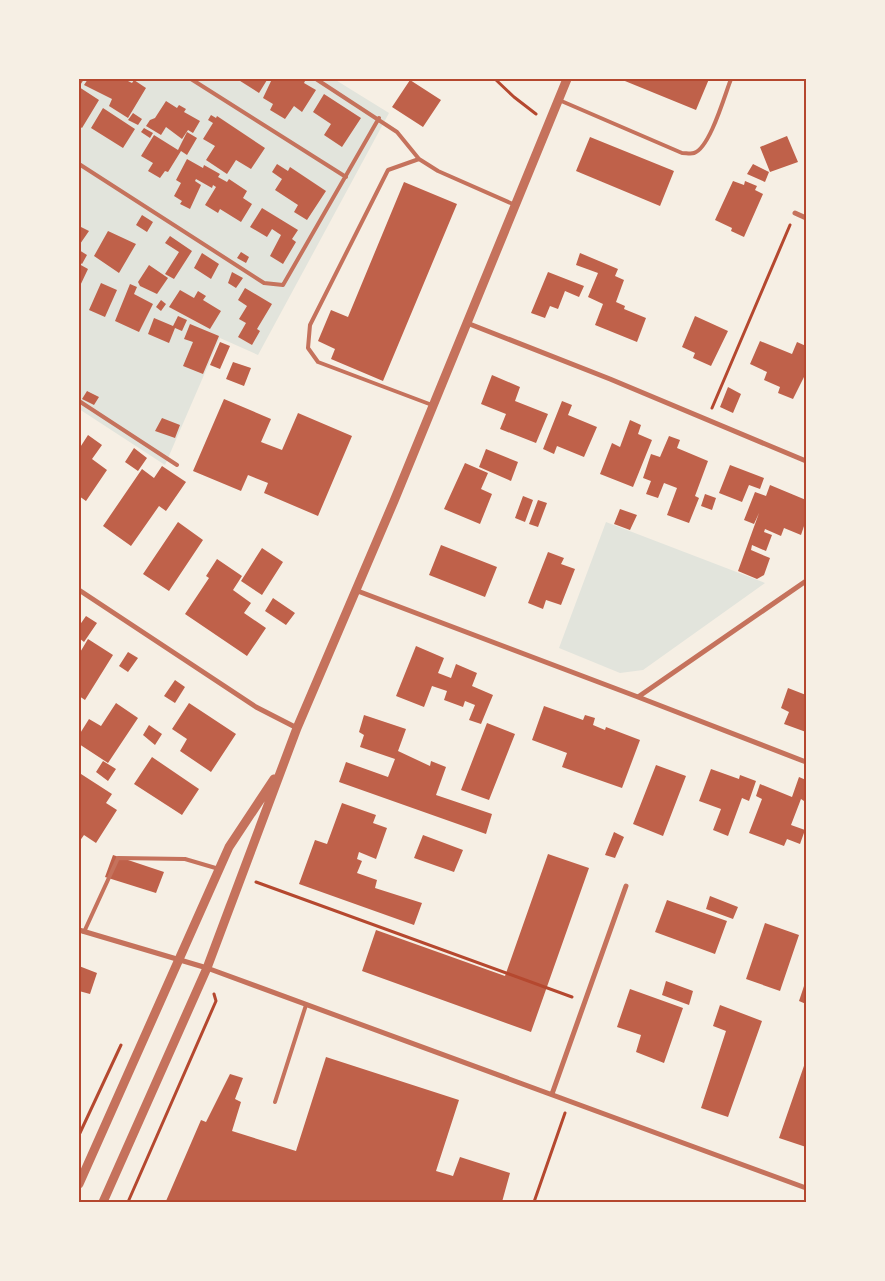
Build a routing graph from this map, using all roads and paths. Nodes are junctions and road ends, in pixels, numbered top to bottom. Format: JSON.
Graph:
{"nodes":[{"id":1,"x":191,"y":79,"type":"edge"},
{"id":2,"x":316,"y":79,"type":"edge"},
{"id":3,"x":495,"y":79,"type":"edge"},
{"id":4,"x":568,"y":79,"type":"edge"},
{"id":5,"x":732,"y":79,"type":"edge"},
{"id":6,"x":559,"y":100,"type":"junction"},
{"id":7,"x":379,"y":118,"type":"junction"},
{"id":8,"x":549,"y":123,"type":"junction"},
{"id":9,"x":419,"y":159,"type":"junction"},
{"id":10,"x":79,"y":164,"type":"edge"},
{"id":11,"x":346,"y":177,"type":"junction"},
{"id":12,"x":515,"y":205,"type":"junction"},
{"id":13,"x":795,"y":213,"type":"joint"},
{"id":14,"x":806,"y":218,"type":"edge"},
{"id":15,"x":467,"y":323,"type":"junction"},
{"id":16,"x":79,"y":401,"type":"edge"},
{"id":17,"x":432,"y":405,"type":"junction"},
{"id":18,"x":707,"y":420,"type":"junction"},
{"id":19,"x":806,"y":461,"type":"edge"},
{"id":20,"x":177,"y":465,"type":"dead end"},
{"id":21,"x":806,"y":581,"type":"edge"},
{"id":22,"x":79,"y":590,"type":"edge"},
{"id":23,"x":355,"y":590,"type":"junction"},
{"id":24,"x":638,"y":697,"type":"junction"},
{"id":25,"x":297,"y":728,"type":"junction"},
{"id":26,"x":806,"y":762,"type":"edge"},
{"id":27,"x":282,"y":767,"type":"junction"},
{"id":28,"x":220,"y":869,"type":"junction"},
{"id":29,"x":241,"y":877,"type":"junction"},
{"id":30,"x":626,"y":886,"type":"dead end"},
{"id":31,"x":81,"y":931,"type":"edge"},
{"id":32,"x":179,"y":958,"type":"junction"},
{"id":33,"x":207,"y":968,"type":"junction"},
{"id":34,"x":585,"y":1002,"type":"junction"},
{"id":35,"x":306,"y":1005,"type":"junction"},
{"id":36,"x":552,"y":1094,"type":"junction"},
{"id":37,"x":569,"y":1100,"type":"junction"},
{"id":38,"x":275,"y":1102,"type":"dead end"},
{"id":39,"x":79,"y":1184,"type":"edge"},
{"id":40,"x":806,"y":1188,"type":"edge"},
{"id":41,"x":102,"y":1202,"type":"edge"},
{"id":42,"x":128,"y":1202,"type":"edge"},
{"id":43,"x":534,"y":1202,"type":"edge"}],
"edges":[{"from":1,"to":11,"type":"lane"},
{"from":2,"to":7,"type":"lane"},
{"from":3,"to":8,"type":"path"},
{"from":4,"to":6,"type":"street"},
{"from":5,"to":6,"type":"lane"},
{"from":6,"to":8,"type":"street"},
{"from":7,"to":9,"type":"lane"},
{"from":7,"to":11,"type":"lane"},
{"from":8,"to":12,"type":"street"},
{"from":9,"to":12,"type":"lane"},
{"from":9,"to":17,"type":"lane"},
{"from":10,"to":11,"type":"lane"},
{"from":12,"to":15,"type":"street"},
{"from":13,"to":14,"type":"street"},
{"from":13,"to":18,"type":"path"},
{"from":15,"to":17,"type":"street"},
{"from":15,"to":18,"type":"street"},
{"from":16,"to":20,"type":"lane"},
{"from":17,"to":23,"type":"street"},
{"from":18,"to":19,"type":"street"},
{"from":21,"to":24,"type":"street"},
{"from":22,"to":25,"type":"street"},
{"from":23,"to":24,"type":"street"},
{"from":23,"to":25,"type":"street"},
{"from":24,"to":26,"type":"street"},
{"from":25,"to":27,"type":"street"},
{"from":27,"to":28,"type":"street"},
{"from":27,"to":29,"type":"street"},
{"from":28,"to":31,"type":"lane"},
{"from":28,"to":32,"type":"street"},
{"from":29,"to":33,"type":"street"},
{"from":29,"to":34,"type":"path"},
{"from":30,"to":34,"type":"street"},
{"from":31,"to":32,"type":"street"},
{"from":32,"to":33,"type":"street"},
{"from":32,"to":39,"type":"street"},
{"from":33,"to":35,"type":"street"},
{"from":33,"to":41,"type":"street"},
{"from":33,"to":42,"type":"path"},
{"from":34,"to":36,"type":"street"},
{"from":35,"to":36,"type":"street"},
{"from":35,"to":38,"type":"lane"},
{"from":36,"to":37,"type":"street"},
{"from":37,"to":40,"type":"street"},
{"from":37,"to":43,"type":"path"}]}
